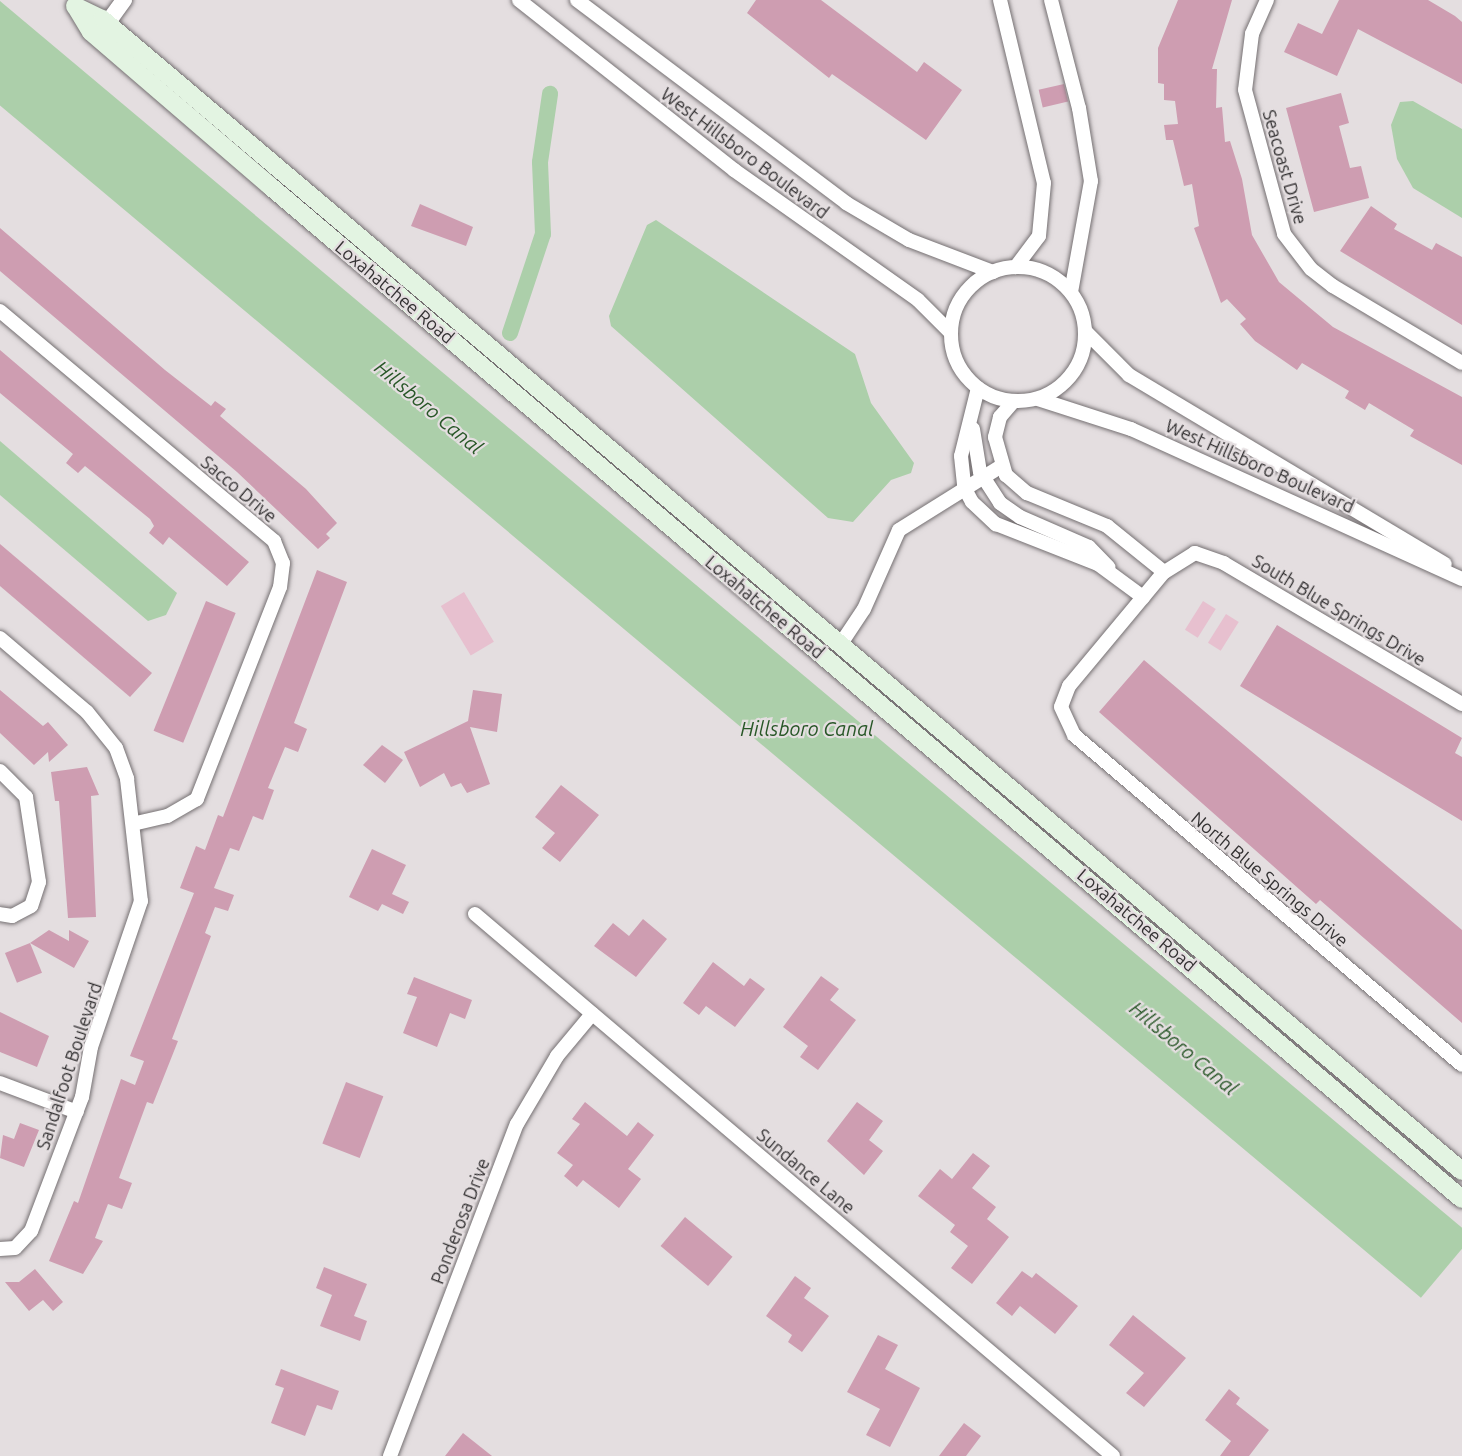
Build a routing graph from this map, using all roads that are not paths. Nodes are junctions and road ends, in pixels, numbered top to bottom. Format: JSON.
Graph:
{"nodes":[{"id":1,"x":124,"y":0,"type":"edge"},
{"id":2,"x":519,"y":0,"type":"edge"},
{"id":3,"x":577,"y":0,"type":"edge"},
{"id":4,"x":1000,"y":0,"type":"edge"},
{"id":5,"x":1051,"y":0,"type":"edge"},
{"id":6,"x":1267,"y":0,"type":"edge"},
{"id":7,"x":71,"y":3,"type":"edge"},
{"id":8,"x":102,"y":30,"type":"junction"},
{"id":9,"x":1016,"y":267,"type":"junction"},
{"id":10,"x":993,"y":272,"type":"junction"},
{"id":11,"x":1071,"y":292,"type":"junction"},
{"id":12,"x":0,"y":311,"type":"edge"},
{"id":13,"x":950,"y":332,"type":"junction"},
{"id":14,"x":1086,"y":332,"type":"junction"},
{"id":15,"x":1462,"y":363,"type":"edge"},
{"id":16,"x":978,"y":388,"type":"junction"},
{"id":17,"x":1038,"y":399,"type":"junction"},
{"id":18,"x":1013,"y":402,"type":"junction"},
{"id":19,"x":973,"y":424,"type":"junction"},
{"id":20,"x":1000,"y":467,"type":"junction"},
{"id":21,"x":982,"y":477,"type":"junction"},
{"id":22,"x":964,"y":487,"type":"junction"},
{"id":23,"x":1080,"y":514,"type":"junction"},
{"id":24,"x":1071,"y":538,"type":"junction"},
{"id":25,"x":1066,"y":552,"type":"junction"},
{"id":26,"x":1113,"y":572,"type":"junction"},
{"id":27,"x":1164,"y":573,"type":"junction"},
{"id":28,"x":1462,"y":577,"type":"edge"},
{"id":29,"x":1143,"y":597,"type":"junction"},
{"id":30,"x":0,"y":638,"type":"edge"},
{"id":31,"x":840,"y":645,"type":"junction"},
{"id":32,"x":1462,"y":704,"type":"edge"},
{"id":33,"x":0,"y":771,"type":"edge"},
{"id":34,"x":133,"y":824,"type":"junction"},
{"id":35,"x":0,"y":914,"type":"edge"},
{"id":36,"x":475,"y":914,"type":"dead end"},
{"id":37,"x":592,"y":1014,"type":"junction"},
{"id":38,"x":1462,"y":1065,"type":"edge"},
{"id":39,"x":0,"y":1083,"type":"edge"},
{"id":40,"x":77,"y":1112,"type":"junction"},
{"id":41,"x":1462,"y":1171,"type":"edge"},
{"id":42,"x":1462,"y":1199,"type":"edge"},
{"id":43,"x":0,"y":1249,"type":"edge"},
{"id":44,"x":390,"y":1456,"type":"edge"},
{"id":45,"x":1113,"y":1456,"type":"edge"}],
"edges":[{"from":1,"to":8,"type":"street"},
{"from":2,"to":13,"type":"street","name":"West Hillsboro Boulevard"},
{"from":3,"to":10,"type":"street","name":"West Hillsboro Boulevard"},
{"from":4,"to":9,"type":"street"},
{"from":5,"to":11,"type":"street"},
{"from":6,"to":15,"type":"street","name":"Seacoast Drive"},
{"from":7,"to":8,"type":"main road","name":"Loxahatchee Road"},
{"from":8,"to":31,"type":"main road","name":"Loxahatchee Road"},
{"from":8,"to":42,"type":"main road","name":"Loxahatchee Road"},
{"from":9,"to":10,"type":"street"},
{"from":9,"to":11,"type":"street"},
{"from":10,"to":13,"type":"street"},
{"from":11,"to":14,"type":"street"},
{"from":12,"to":34,"type":"street","name":"Sacco Drive"},
{"from":13,"to":16,"type":"street"},
{"from":14,"to":17,"type":"street"},
{"from":14,"to":28,"type":"street","name":"West Hillsboro Boulevard"},
{"from":16,"to":18,"type":"street"},
{"from":16,"to":19,"type":"street"},
{"from":17,"to":18,"type":"street"},
{"from":17,"to":28,"type":"street","name":"West Hillsboro Boulevard"},
{"from":18,"to":20,"type":"street"},
{"from":19,"to":21,"type":"street"},
{"from":19,"to":22,"type":"street"},
{"from":20,"to":21,"type":"street"},
{"from":20,"to":23,"type":"street"},
{"from":21,"to":22,"type":"street"},
{"from":21,"to":24,"type":"street"},
{"from":22,"to":25,"type":"street"},
{"from":22,"to":31,"type":"street"},
{"from":23,"to":24,"type":"street"},
{"from":23,"to":27,"type":"street"},
{"from":24,"to":25,"type":"street"},
{"from":24,"to":26,"type":"street"},
{"from":25,"to":26,"type":"street"},
{"from":26,"to":29,"type":"street"},
{"from":27,"to":29,"type":"street"},
{"from":27,"to":32,"type":"street","name":"South Blue Springs Drive"},
{"from":29,"to":38,"type":"street","name":"North Blue Springs Drive"},
{"from":30,"to":34,"type":"street","name":"Sandalfoot Boulevard"},
{"from":31,"to":41,"type":"main road","name":"Loxahatchee Road"},
{"from":33,"to":35,"type":"street"},
{"from":34,"to":40,"type":"street","name":"Sandalfoot Boulevard"},
{"from":36,"to":37,"type":"street","name":"Sundance Lane"},
{"from":37,"to":44,"type":"street","name":"Ponderosa Drive"},
{"from":37,"to":45,"type":"street","name":"Sundance Lane"},
{"from":39,"to":40,"type":"street"},
{"from":40,"to":43,"type":"street","name":"Sandalfoot Boulevard"}]}
